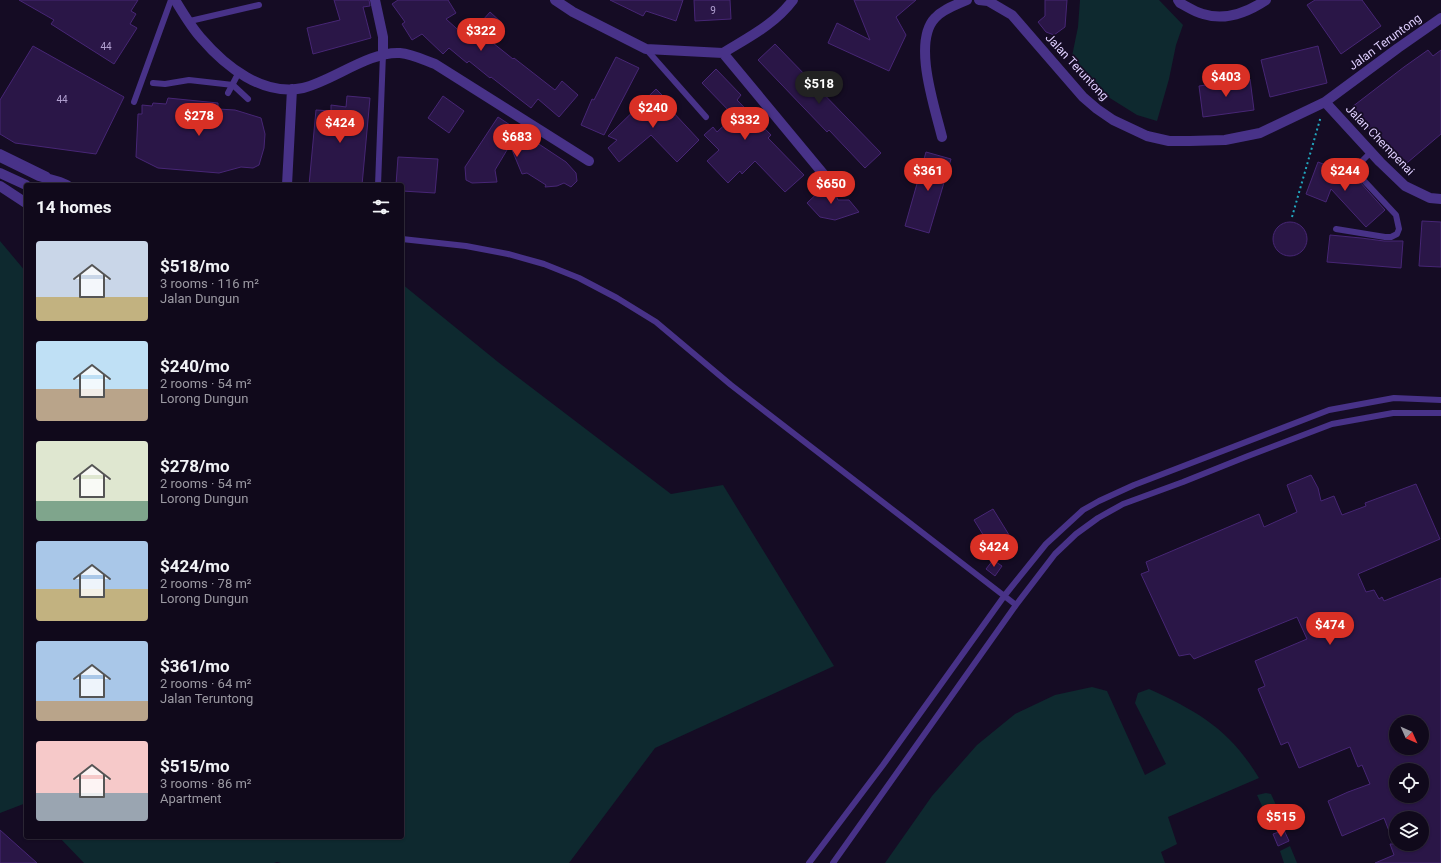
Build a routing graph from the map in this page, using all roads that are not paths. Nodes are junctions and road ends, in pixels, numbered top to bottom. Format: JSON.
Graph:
{"nodes":[{"id":1,"x":171,"y":0,"type":"edge"},
{"id":2,"x":175,"y":0,"type":"edge"},
{"id":3,"x":375,"y":0,"type":"edge"},
{"id":4,"x":555,"y":0,"type":"edge"},
{"id":5,"x":793,"y":0,"type":"edge"},
{"id":6,"x":967,"y":0,"type":"edge"},
{"id":7,"x":979,"y":0,"type":"edge"},
{"id":8,"x":1178,"y":0,"type":"edge"},
{"id":9,"x":1266,"y":0,"type":"edge"},
{"id":10,"x":259,"y":5,"type":"dead end"},
{"id":11,"x":1441,"y":18,"type":"edge"},
{"id":12,"x":190,"y":21,"type":"junction"},
{"id":13,"x":646,"y":49,"type":"junction"},
{"id":14,"x":723,"y":53,"type":"junction"},
{"id":15,"x":384,"y":54,"type":"junction"},
{"id":16,"x":239,"y":72,"type":"junction"},
{"id":17,"x":153,"y":83,"type":"dead end"},
{"id":18,"x":233,"y":85,"type":"junction"},
{"id":19,"x":292,"y":89,"type":"junction"},
{"id":20,"x":228,"y":94,"type":"dead end"},
{"id":21,"x":248,"y":99,"type":"dead end"},
{"id":22,"x":134,"y":102,"type":"dead end"},
{"id":23,"x":1325,"y":102,"type":"junction"},
{"id":24,"x":706,"y":116,"type":"dead end"},
{"id":25,"x":942,"y":137,"type":"dead end"},
{"id":26,"x":0,"y":152,"type":"edge"},
{"id":27,"x":1371,"y":152,"type":"junction"},
{"id":28,"x":0,"y":157,"type":"edge"},
{"id":29,"x":589,"y":161,"type":"dead end"},
{"id":30,"x":0,"y":173,"type":"edge"},
{"id":31,"x":830,"y":182,"type":"dead end"},
{"id":32,"x":63,"y":183,"type":"edge"},
{"id":33,"x":286,"y":183,"type":"edge"},
{"id":34,"x":378,"y":183,"type":"edge"},
{"id":35,"x":24,"y":184,"type":"edge"},
{"id":36,"x":0,"y":186,"type":"edge"},
{"id":37,"x":1441,"y":199,"type":"edge"},
{"id":38,"x":24,"y":202,"type":"edge"},
{"id":39,"x":1336,"y":229,"type":"dead end"},
{"id":40,"x":404,"y":239,"type":"edge"},
{"id":41,"x":1441,"y":400,"type":"edge"},
{"id":42,"x":1441,"y":413,"type":"edge"},
{"id":43,"x":1005,"y":595,"type":"junction"},
{"id":44,"x":1016,"y":605,"type":"junction"},
{"id":45,"x":809,"y":863,"type":"edge"},
{"id":46,"x":833,"y":863,"type":"edge"}],
"edges":[{"from":1,"to":22,"type":"lane"},
{"from":2,"to":12,"type":"street"},
{"from":3,"to":15,"type":"street"},
{"from":4,"to":13,"type":"street"},
{"from":5,"to":14,"type":"street"},
{"from":6,"to":25,"type":"street"},
{"from":7,"to":23,"type":"street","name":"Jalan Teruntong"},
{"from":8,"to":9,"type":"street"},
{"from":10,"to":12,"type":"lane"},
{"from":11,"to":23,"type":"street","name":"Jalan Teruntong"},
{"from":12,"to":16,"type":"street"},
{"from":13,"to":14,"type":"street"},
{"from":13,"to":24,"type":"lane"},
{"from":14,"to":31,"type":"street"},
{"from":15,"to":19,"type":"street"},
{"from":15,"to":29,"type":"street"},
{"from":15,"to":34,"type":"lane"},
{"from":16,"to":18,"type":"lane"},
{"from":16,"to":19,"type":"street"},
{"from":17,"to":18,"type":"lane"},
{"from":18,"to":20,"type":"lane"},
{"from":18,"to":21,"type":"lane"},
{"from":19,"to":33,"type":"street"},
{"from":23,"to":27,"type":"street","name":"Jalan Chempenai"},
{"from":26,"to":32,"type":"lane"},
{"from":27,"to":37,"type":"street","name":"Jalan Chempenai"},
{"from":27,"to":39,"type":"lane"},
{"from":28,"to":32,"type":"street"},
{"from":30,"to":35,"type":"street"},
{"from":36,"to":38,"type":"street"},
{"from":40,"to":43,"type":"lane"},
{"from":41,"to":43,"type":"lane"},
{"from":42,"to":44,"type":"lane"},
{"from":43,"to":44,"type":"lane"},
{"from":43,"to":45,"type":"lane"},
{"from":44,"to":46,"type":"lane"}]}
